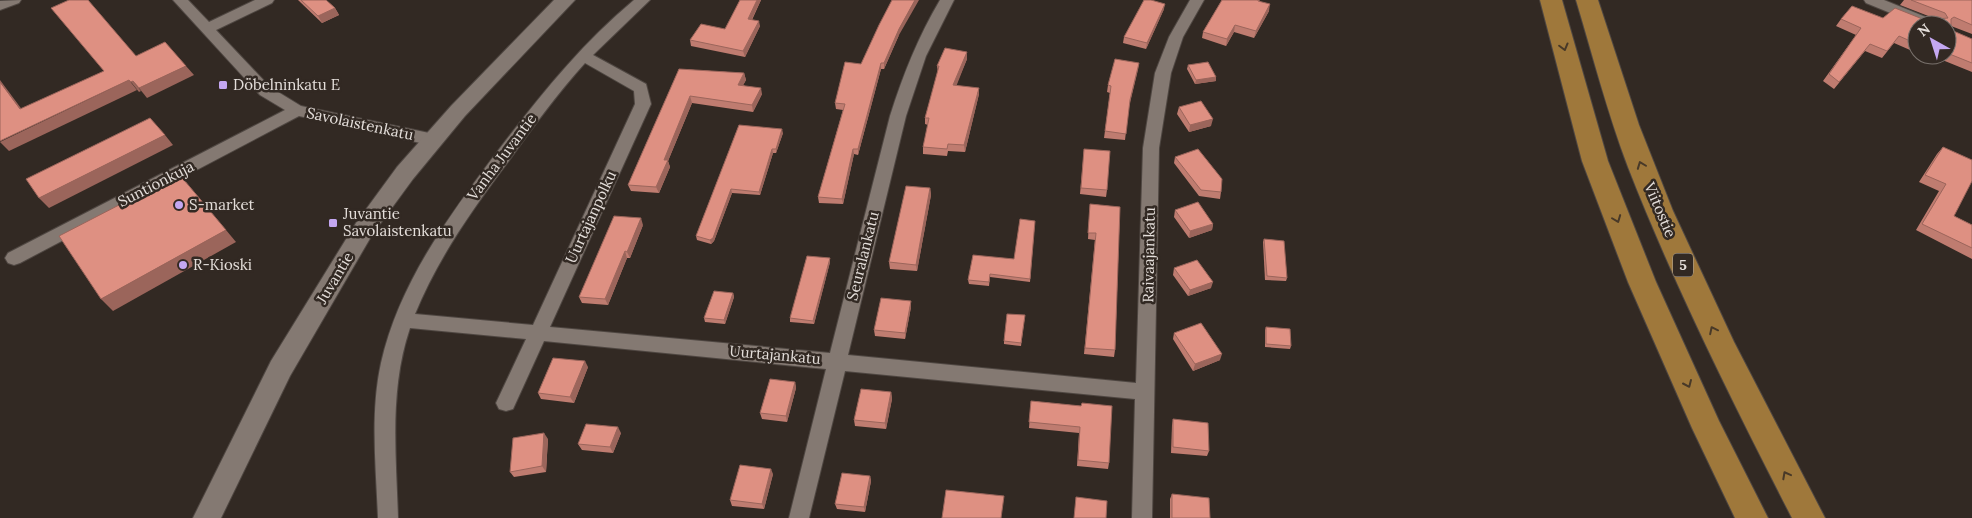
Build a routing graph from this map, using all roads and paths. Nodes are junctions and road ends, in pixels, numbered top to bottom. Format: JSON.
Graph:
{"nodes":[{"id":1,"x":14,"y":0,"type":"edge"},
{"id":2,"x":180,"y":0,"type":"edge"},
{"id":3,"x":267,"y":0,"type":"edge"},
{"id":4,"x":565,"y":0,"type":"edge"},
{"id":5,"x":643,"y":0,"type":"edge"},
{"id":6,"x":947,"y":0,"type":"edge"},
{"id":7,"x":1197,"y":0,"type":"edge"},
{"id":8,"x":1551,"y":0,"type":"edge"},
{"id":9,"x":1587,"y":0,"type":"edge"},
{"id":10,"x":1871,"y":0,"type":"edge"},
{"id":11,"x":0,"y":6,"type":"edge"},
{"id":12,"x":1908,"y":15,"type":"edge"},
{"id":13,"x":208,"y":28,"type":"junction"},
{"id":14,"x":584,"y":56,"type":"junction"},
{"id":15,"x":297,"y":110,"type":"junction"},
{"id":16,"x":434,"y":140,"type":"junction"},
{"id":17,"x":14,"y":258,"type":"dead end"},
{"id":18,"x":404,"y":320,"type":"junction"},
{"id":19,"x":538,"y":332,"type":"junction"},
{"id":20,"x":838,"y":360,"type":"junction"},
{"id":21,"x":1146,"y":392,"type":"junction"},
{"id":22,"x":506,"y":404,"type":"dead end"},
{"id":23,"x":208,"y":518,"type":"edge"},
{"id":24,"x":388,"y":518,"type":"edge"},
{"id":25,"x":799,"y":518,"type":"edge"},
{"id":26,"x":1142,"y":518,"type":"edge"},
{"id":27,"x":1752,"y":518,"type":"edge"},
{"id":28,"x":1809,"y":518,"type":"edge"}],
"edges":[{"from":1,"to":11,"type":"street"},
{"from":2,"to":13,"type":"street","name":"Savolaistenkatu"},
{"from":3,"to":13,"type":"street"},
{"from":4,"to":16,"type":"main road","name":"Juvantie"},
{"from":5,"to":14,"type":"street","name":"Vanha Juvantie"},
{"from":6,"to":20,"type":"street","name":"Seuralankatu"},
{"from":7,"to":21,"type":"street","name":"Raivaajankatu"},
{"from":8,"to":27,"type":"highway","one_way":true},
{"from":28,"to":9,"type":"highway","name":"Viitostie","number":"5","one_way":true},
{"from":10,"to":12,"type":"street"},
{"from":13,"to":15,"type":"street","name":"Savolaistenkatu"},
{"from":14,"to":18,"type":"street","name":"Vanha Juvantie"},
{"from":14,"to":19,"type":"street","name":"Uurtajanpolku"},
{"from":15,"to":16,"type":"street","name":"Savolaistenkatu"},
{"from":15,"to":17,"type":"street","name":"Suntionkuja"},
{"from":16,"to":23,"type":"main road","name":"Juvantie"},
{"from":18,"to":19,"type":"street","name":"Uurtajankatu"},
{"from":18,"to":24,"type":"street","name":"Vanha Juvantie"},
{"from":19,"to":20,"type":"street","name":"Uurtajankatu"},
{"from":19,"to":22,"type":"street","name":"Uurtajanpolku"},
{"from":20,"to":21,"type":"street","name":"Uurtajankatu"},
{"from":20,"to":25,"type":"street","name":"Seuralankatu"},
{"from":21,"to":26,"type":"street","name":"Raivaajankatu"}]}
